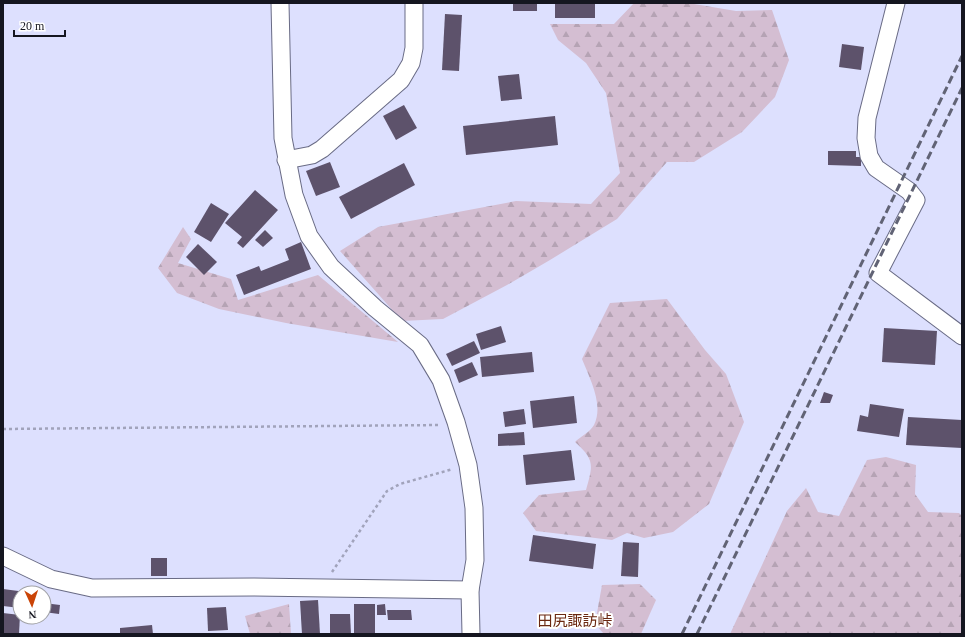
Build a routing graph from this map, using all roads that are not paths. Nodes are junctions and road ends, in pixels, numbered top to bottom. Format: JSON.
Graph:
{"nodes":[{"id":1,"x":280,"y":3,"type":"edge"},
{"id":2,"x":414,"y":3,"type":"edge"},
{"id":3,"x":896,"y":3,"type":"edge"},
{"id":4,"x":286,"y":160,"type":"junction"},
{"id":5,"x":962,"y":336,"type":"edge"},
{"id":6,"x":3,"y":556,"type":"edge"},
{"id":7,"x":470,"y":590,"type":"junction"},
{"id":8,"x":471,"y":634,"type":"edge"}],
"edges":[{"from":1,"to":4,"type":"street"},
{"from":2,"to":4,"type":"street"},
{"from":3,"to":5,"type":"street"},
{"from":4,"to":7,"type":"street"},
{"from":6,"to":7,"type":"street"},
{"from":7,"to":8,"type":"street"}]}
